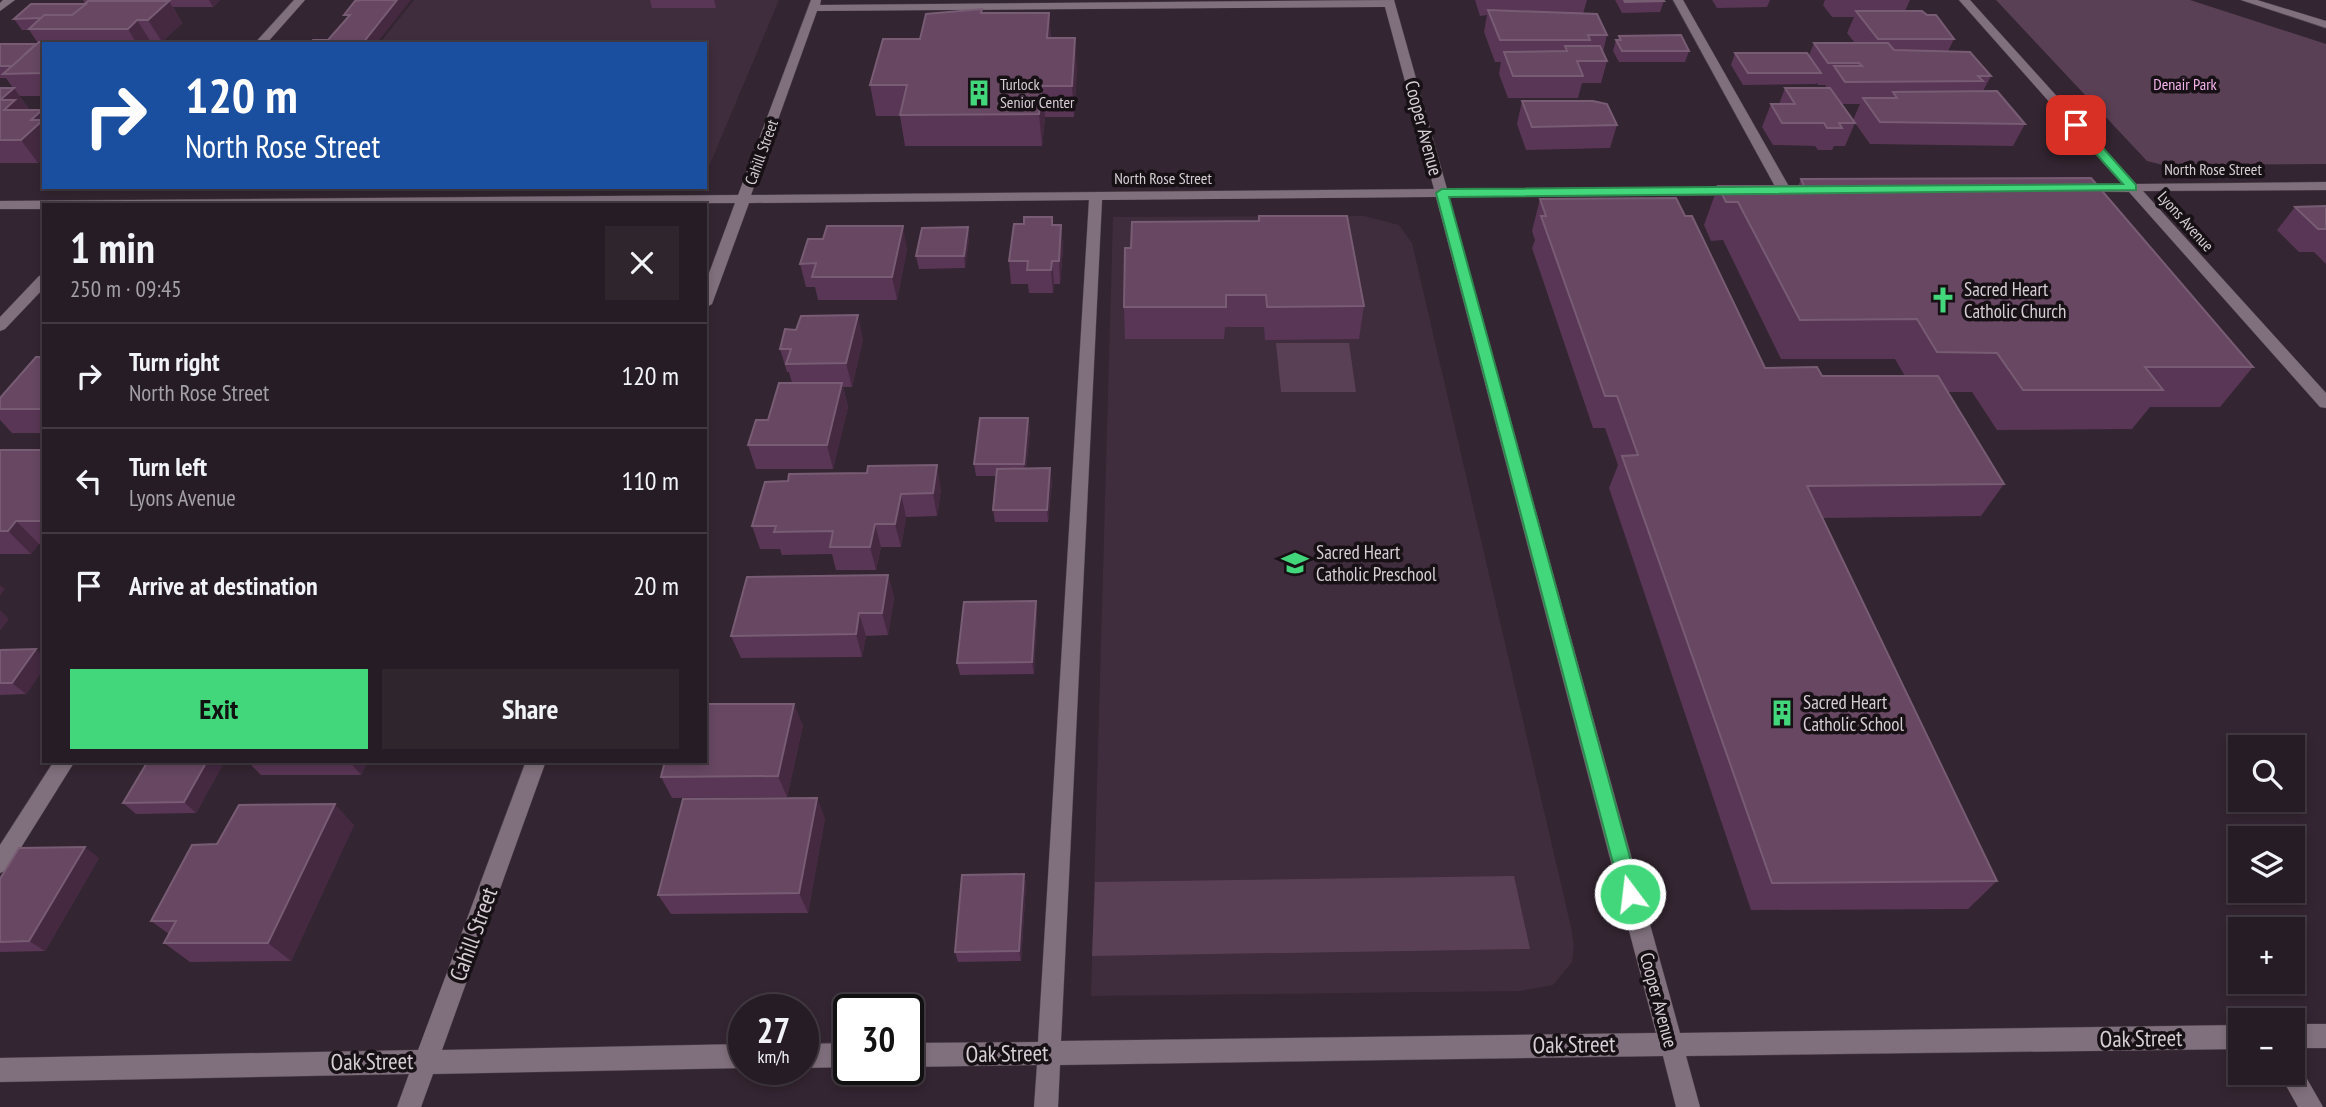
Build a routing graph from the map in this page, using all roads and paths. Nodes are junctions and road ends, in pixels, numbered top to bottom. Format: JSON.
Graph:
{"nodes":[{"id":1,"x":10,"y":0,"type":"edge"},
{"id":2,"x":300,"y":0,"type":"edge"},
{"id":3,"x":1678,"y":0,"type":"edge"},
{"id":4,"x":1964,"y":0,"type":"edge"},
{"id":5,"x":2246,"y":0,"type":"edge"},
{"id":6,"x":1390,"y":2,"type":"edge"},
{"id":7,"x":814,"y":4,"type":"edge"},
{"id":8,"x":0,"y":8,"type":"edge"},
{"id":9,"x":2326,"y":25,"type":"edge"},
{"id":10,"x":262,"y":42,"type":"edge"},
{"id":11,"x":2326,"y":186,"type":"edge"},
{"id":12,"x":2132,"y":187,"type":"junction"},
{"id":13,"x":2063,"y":188,"type":"edge"},
{"id":14,"x":127,"y":189,"type":"edge"},
{"id":15,"x":1442,"y":193,"type":"junction"},
{"id":16,"x":1096,"y":196,"type":"junction"},
{"id":17,"x":744,"y":199,"type":"junction"},
{"id":18,"x":115,"y":203,"type":"edge"},
{"id":19,"x":421,"y":203,"type":"edge"},
{"id":20,"x":0,"y":205,"type":"edge"},
{"id":21,"x":42,"y":205,"type":"edge"},
{"id":22,"x":42,"y":281,"type":"edge"},
{"id":23,"x":707,"y":299,"type":"edge"},
{"id":24,"x":0,"y":326,"type":"edge"},
{"id":25,"x":2326,"y":403,"type":"edge"},
{"id":26,"x":64,"y":763,"type":"edge"},
{"id":27,"x":535,"y":763,"type":"edge"},
{"id":28,"x":0,"y":863,"type":"edge"},
{"id":29,"x":2305,"y":1036,"type":"edge"},
{"id":30,"x":2326,"y":1036,"type":"edge"},
{"id":31,"x":2228,"y":1037,"type":"edge"},
{"id":32,"x":1671,"y":1042,"type":"junction"},
{"id":33,"x":1049,"y":1053,"type":"junction"},
{"id":34,"x":924,"y":1055,"type":"edge"},
{"id":35,"x":728,"y":1056,"type":"edge"},
{"id":36,"x":426,"y":1060,"type":"junction"},
{"id":37,"x":0,"y":1070,"type":"edge"},
{"id":38,"x":2298,"y":1085,"type":"edge"},
{"id":39,"x":409,"y":1107,"type":"edge"},
{"id":40,"x":1046,"y":1107,"type":"edge"},
{"id":41,"x":1688,"y":1107,"type":"edge"},
{"id":42,"x":2311,"y":1107,"type":"edge"}],
"edges":[{"from":1,"to":8,"type":"street"},
{"from":2,"to":10,"type":"street"},
{"from":3,"to":15,"type":"street","name":"North Rose Street"},
{"from":4,"to":12,"type":"street","name":"Lyons Avenue"},
{"from":5,"to":9,"type":"street"},
{"from":6,"to":7,"type":"street"},
{"from":6,"to":15,"type":"street","name":"Cooper Avenue"},
{"from":7,"to":17,"type":"street","name":"Cahill Street"},
{"from":11,"to":12,"type":"street","name":"North Rose Street"},
{"from":12,"to":13,"type":"street","name":"North Rose Street"},
{"from":12,"to":25,"type":"street","name":"Lyons Avenue"},
{"from":14,"to":18,"type":"street"},
{"from":15,"to":16,"type":"street","name":"North Rose Street"},
{"from":15,"to":32,"type":"street","name":"Cooper Avenue"},
{"from":16,"to":17,"type":"street","name":"North Rose Street"},
{"from":16,"to":33,"type":"street"},
{"from":17,"to":19,"type":"street","name":"North Rose Street"},
{"from":17,"to":23,"type":"street","name":"Cahill Street"},
{"from":20,"to":21,"type":"street","name":"North Rose Street"},
{"from":22,"to":24,"type":"street"},
{"from":26,"to":28,"type":"street"},
{"from":27,"to":36,"type":"street","name":"Cahill Street"},
{"from":29,"to":30,"type":"street"},
{"from":31,"to":32,"type":"street","name":"Oak Street"},
{"from":32,"to":33,"type":"street","name":"Oak Street"},
{"from":32,"to":41,"type":"street","name":"Cooper Avenue"},
{"from":33,"to":34,"type":"street","name":"Oak Street"},
{"from":33,"to":40,"type":"street"},
{"from":35,"to":36,"type":"street","name":"Oak Street"},
{"from":36,"to":37,"type":"street","name":"Oak Street"},
{"from":36,"to":39,"type":"street","name":"Cahill Street"},
{"from":38,"to":42,"type":"street"}]}
